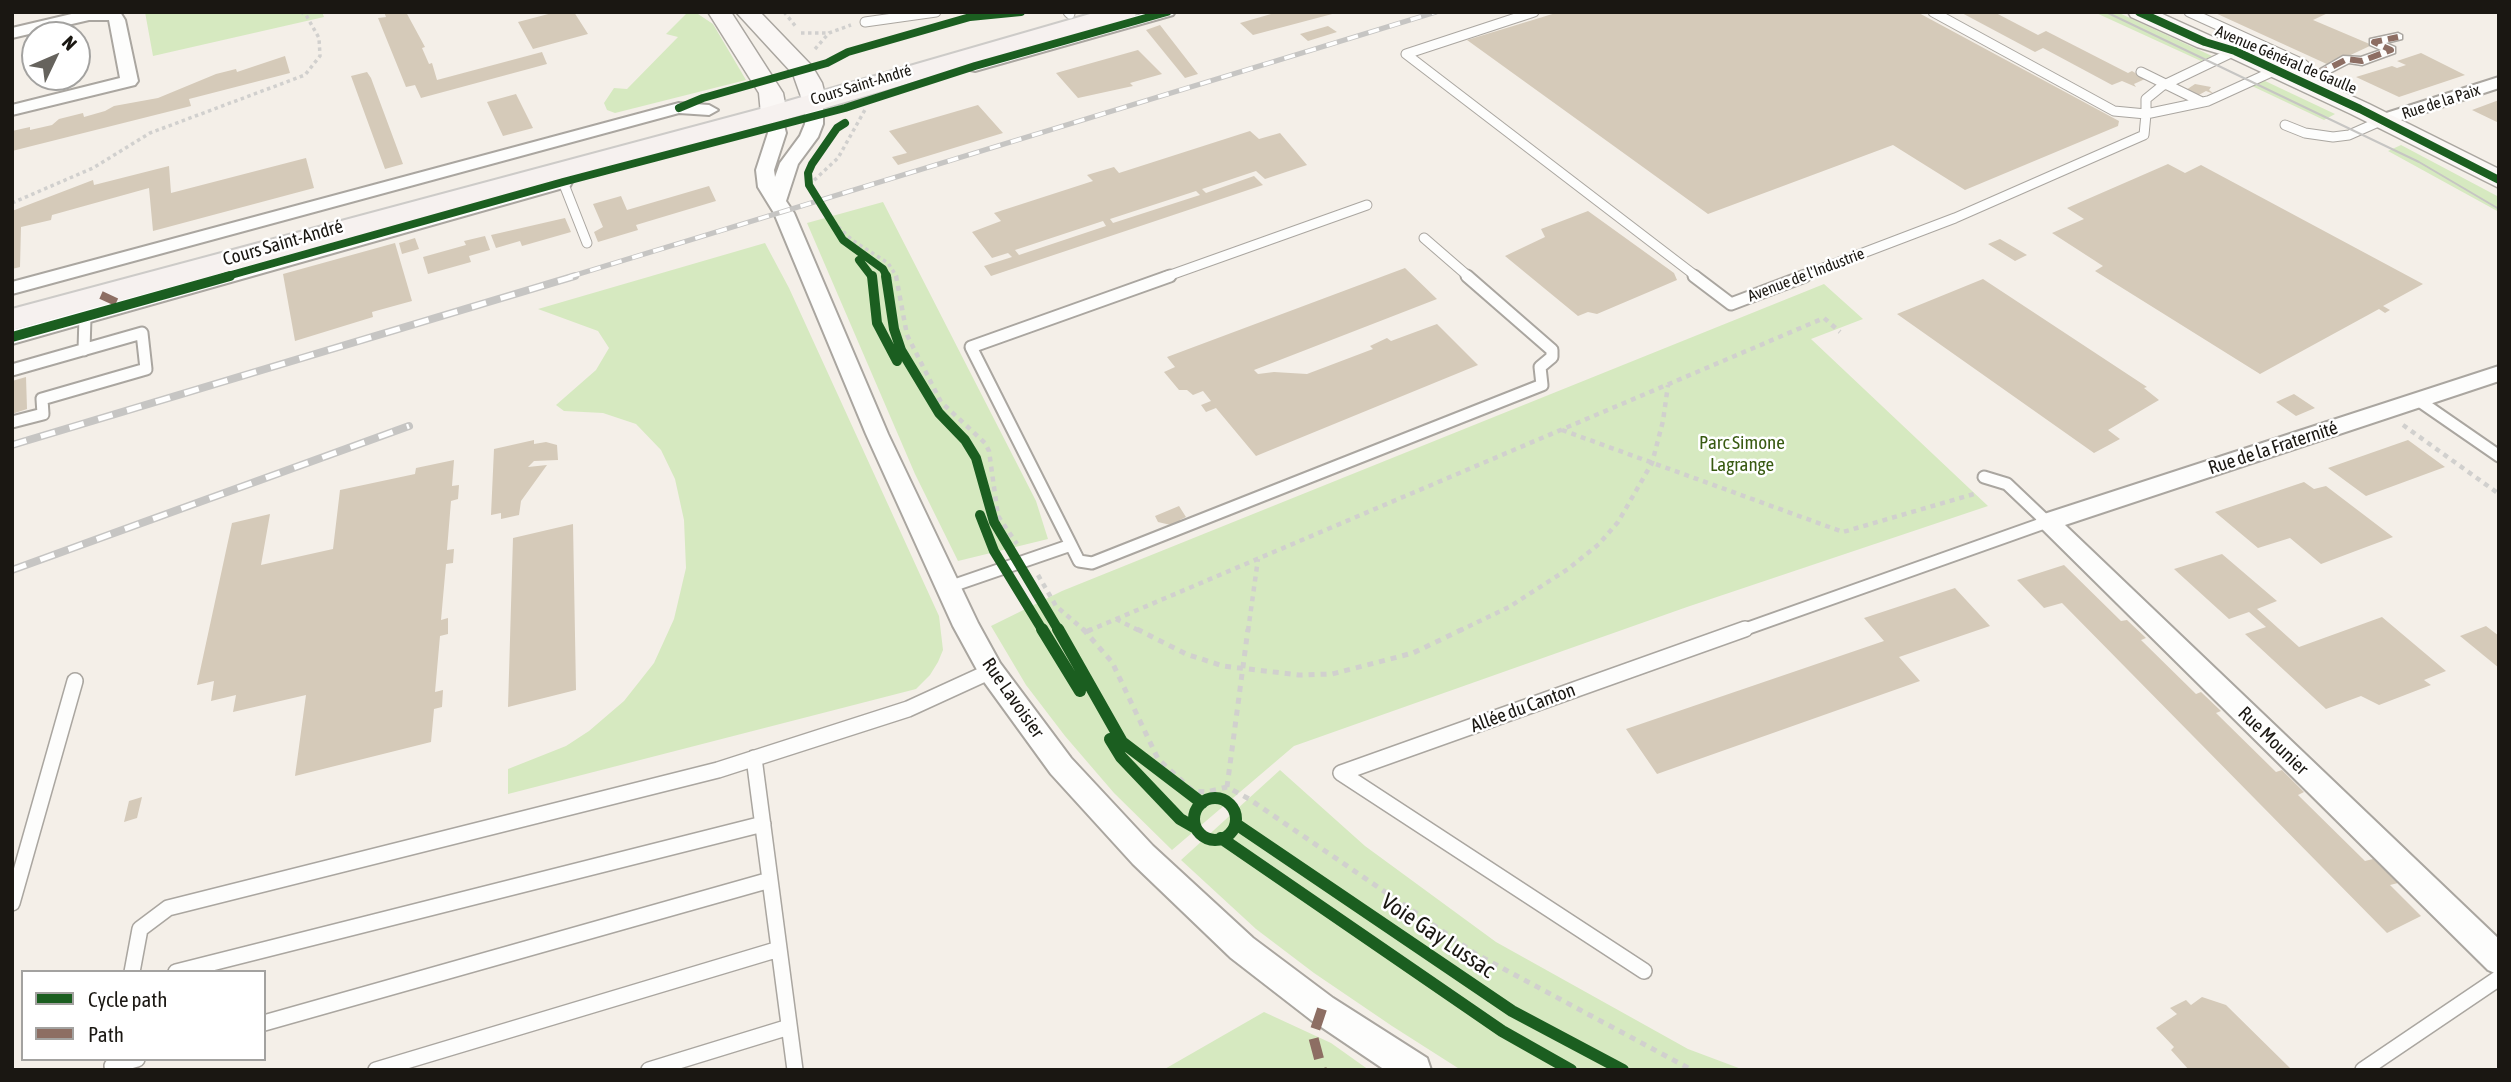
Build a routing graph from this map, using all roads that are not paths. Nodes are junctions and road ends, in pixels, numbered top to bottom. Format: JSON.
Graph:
{"nodes":[{"id":1,"x":719,"y":12,"type":"edge"},
{"id":2,"x":747,"y":12,"type":"edge"},
{"id":3,"x":936,"y":12,"type":"edge"},
{"id":4,"x":1125,"y":12,"type":"edge"},
{"id":5,"x":1167,"y":12,"type":"edge"},
{"id":6,"x":1534,"y":12,"type":"edge"},
{"id":7,"x":1933,"y":12,"type":"edge"},
{"id":8,"x":2139,"y":12,"type":"edge"},
{"id":9,"x":2159,"y":12,"type":"edge"},
{"id":10,"x":2189,"y":12,"type":"edge"},
{"id":11,"x":1071,"y":13,"type":"edge"},
{"id":12,"x":865,"y":22,"type":"road end"},
{"id":13,"x":12,"y":33,"type":"edge"},
{"id":14,"x":2398,"y":37,"type":"dead end"},
{"id":15,"x":2235,"y":51,"type":"junction"},
{"id":16,"x":965,"y":64,"type":"junction"},
{"id":17,"x":2276,"y":70,"type":"junction"},
{"id":18,"x":2141,"y":72,"type":"dead end"},
{"id":19,"x":2313,"y":80,"type":"junction"},
{"id":20,"x":2499,"y":82,"type":"edge"},
{"id":21,"x":2165,"y":84,"type":"junction"},
{"id":22,"x":812,"y":93,"type":"junction"},
{"id":23,"x":2202,"y":102,"type":"junction"},
{"id":24,"x":772,"y":104,"type":"junction"},
{"id":25,"x":12,"y":110,"type":"edge"},
{"id":26,"x":2147,"y":114,"type":"junction"},
{"id":27,"x":2383,"y":120,"type":"junction"},
{"id":28,"x":2285,"y":125,"type":"dead end"},
{"id":29,"x":430,"y":176,"type":"junction"},
{"id":30,"x":561,"y":177,"type":"junction"},
{"id":31,"x":2499,"y":180,"type":"edge"},
{"id":32,"x":776,"y":202,"type":"junction"},
{"id":33,"x":1367,"y":205,"type":"dead end"},
{"id":34,"x":1424,"y":238,"type":"dead end"},
{"id":35,"x":587,"y":243,"type":"dead end"},
{"id":36,"x":12,"y":288,"type":"edge"},
{"id":37,"x":12,"y":303,"type":"edge"},
{"id":38,"x":103,"y":306,"type":"junction"},
{"id":39,"x":12,"y":320,"type":"edge"},
{"id":40,"x":12,"y":337,"type":"edge"},
{"id":41,"x":84,"y":350,"type":"junction"},
{"id":42,"x":12,"y":370,"type":"edge"},
{"id":43,"x":2499,"y":373,"type":"edge"},
{"id":44,"x":2418,"y":400,"type":"junction"},
{"id":45,"x":12,"y":422,"type":"edge"},
{"id":46,"x":2499,"y":456,"type":"edge"},
{"id":47,"x":1984,"y":477,"type":"dead end"},
{"id":48,"x":2048,"y":523,"type":"junction"},
{"id":49,"x":1072,"y":545,"type":"junction"},
{"id":50,"x":949,"y":587,"type":"junction"},
{"id":51,"x":991,"y":671,"type":"junction"},
{"id":52,"x":75,"y":681,"type":"dead end"},
{"id":53,"x":754,"y":758,"type":"junction"},
{"id":54,"x":763,"y":824,"type":"junction"},
{"id":55,"x":770,"y":880,"type":"junction"},
{"id":56,"x":12,"y":903,"type":"edge"},
{"id":57,"x":779,"y":949,"type":"junction"},
{"id":58,"x":2499,"y":960,"type":"edge"},
{"id":59,"x":132,"y":970,"type":"edge"},
{"id":60,"x":184,"y":970,"type":"edge"},
{"id":61,"x":1644,"y":971,"type":"dead end"},
{"id":62,"x":2499,"y":978,"type":"edge"},
{"id":63,"x":266,"y":1022,"type":"edge"},
{"id":64,"x":789,"y":1027,"type":"junction"},
{"id":65,"x":376,"y":1070,"type":"edge"},
{"id":66,"x":649,"y":1070,"type":"edge"},
{"id":67,"x":794,"y":1070,"type":"edge"},
{"id":68,"x":1415,"y":1070,"type":"edge"},
{"id":69,"x":2363,"y":1070,"type":"edge"}],
"edges":[{"from":1,"to":24,"type":"main road"},
{"from":2,"to":22,"type":"main road"},
{"from":3,"to":12,"type":"lane"},
{"from":4,"to":16,"type":"main road","name":"Cours Saint-André"},
{"from":5,"to":16,"type":"street","name":"Cours Saint-André"},
{"from":6,"to":26,"type":"lane","name":"Avenue de l'Industrie"},
{"from":7,"to":26,"type":"lane"},
{"from":8,"to":15,"type":"main road","name":"Avenue Général de Gaulle"},
{"from":9,"to":15,"type":"main road","name":"Avenue Général de Gaulle"},
{"from":10,"to":19,"type":"lane"},
{"from":11,"to":22,"type":"main road","name":"Cours Saint-André"},
{"from":13,"to":25,"type":"street"},
{"from":14,"to":19,"type":"street"},
{"from":15,"to":17,"type":"main road","name":"Avenue Général de Gaulle"},
{"from":15,"to":21,"type":"lane"},
{"from":16,"to":22,"type":"main road","name":"Cours Saint-André"},
{"from":17,"to":19,"type":"main road","name":"Avenue Général de Gaulle"},
{"from":17,"to":23,"type":"lane"},
{"from":18,"to":21,"type":"lane"},
{"from":19,"to":27,"type":"main road","name":"Avenue Général de Gaulle"},
{"from":20,"to":27,"type":"street","name":"Rue de la Paix"},
{"from":21,"to":23,"type":"lane"},
{"from":21,"to":26,"type":"lane"},
{"from":22,"to":24,"type":"main road","name":"Cours Saint-André"},
{"from":22,"to":32,"type":"street"},
{"from":23,"to":26,"type":"lane"},
{"from":24,"to":29,"type":"main road","name":"Cours Saint-André"},
{"from":24,"to":30,"type":"main road","name":"Cours Saint-André"},
{"from":24,"to":32,"type":"street","name":"Rue Lavoisier"},
{"from":27,"to":28,"type":"lane"},
{"from":27,"to":31,"type":"main road","name":"Avenue Général de Gaulle"},
{"from":29,"to":36,"type":"street","name":"Cours Saint-André"},
{"from":29,"to":37,"type":"main road","name":"Cours Saint-André"},
{"from":30,"to":35,"type":"lane"},
{"from":30,"to":38,"type":"main road","name":"Cours Saint-André"},
{"from":32,"to":50,"type":"street","name":"Rue Lavoisier"},
{"from":33,"to":49,"type":"lane"},
{"from":34,"to":49,"type":"lane"},
{"from":38,"to":39,"type":"main road","name":"Cours Saint-André"},
{"from":38,"to":40,"type":"street","name":"Cours Saint-André"},
{"from":38,"to":41,"type":"lane"},
{"from":41,"to":42,"type":"lane"},
{"from":41,"to":45,"type":"lane"},
{"from":43,"to":44,"type":"street","name":"Rue de la Fraternité"},
{"from":44,"to":46,"type":"lane"},
{"from":44,"to":48,"type":"street","name":"Rue de la Fraternité"},
{"from":47,"to":48,"type":"lane"},
{"from":48,"to":58,"type":"street","name":"Rue Mounier"},
{"from":48,"to":61,"type":"lane","name":"Allée du Canton"},
{"from":49,"to":50,"type":"lane"},
{"from":50,"to":51,"type":"street","name":"Rue Lavoisier"},
{"from":51,"to":53,"type":"lane"},
{"from":51,"to":68,"type":"street","name":"Rue Lavoisier"},
{"from":52,"to":56,"type":"lane"},
{"from":53,"to":54,"type":"lane"},
{"from":53,"to":59,"type":"lane"},
{"from":54,"to":55,"type":"lane"},
{"from":54,"to":60,"type":"lane"},
{"from":55,"to":57,"type":"lane"},
{"from":55,"to":63,"type":"lane"},
{"from":57,"to":64,"type":"lane"},
{"from":57,"to":65,"type":"lane"},
{"from":62,"to":69,"type":"lane"},
{"from":64,"to":66,"type":"lane"},
{"from":64,"to":67,"type":"lane"}]}
